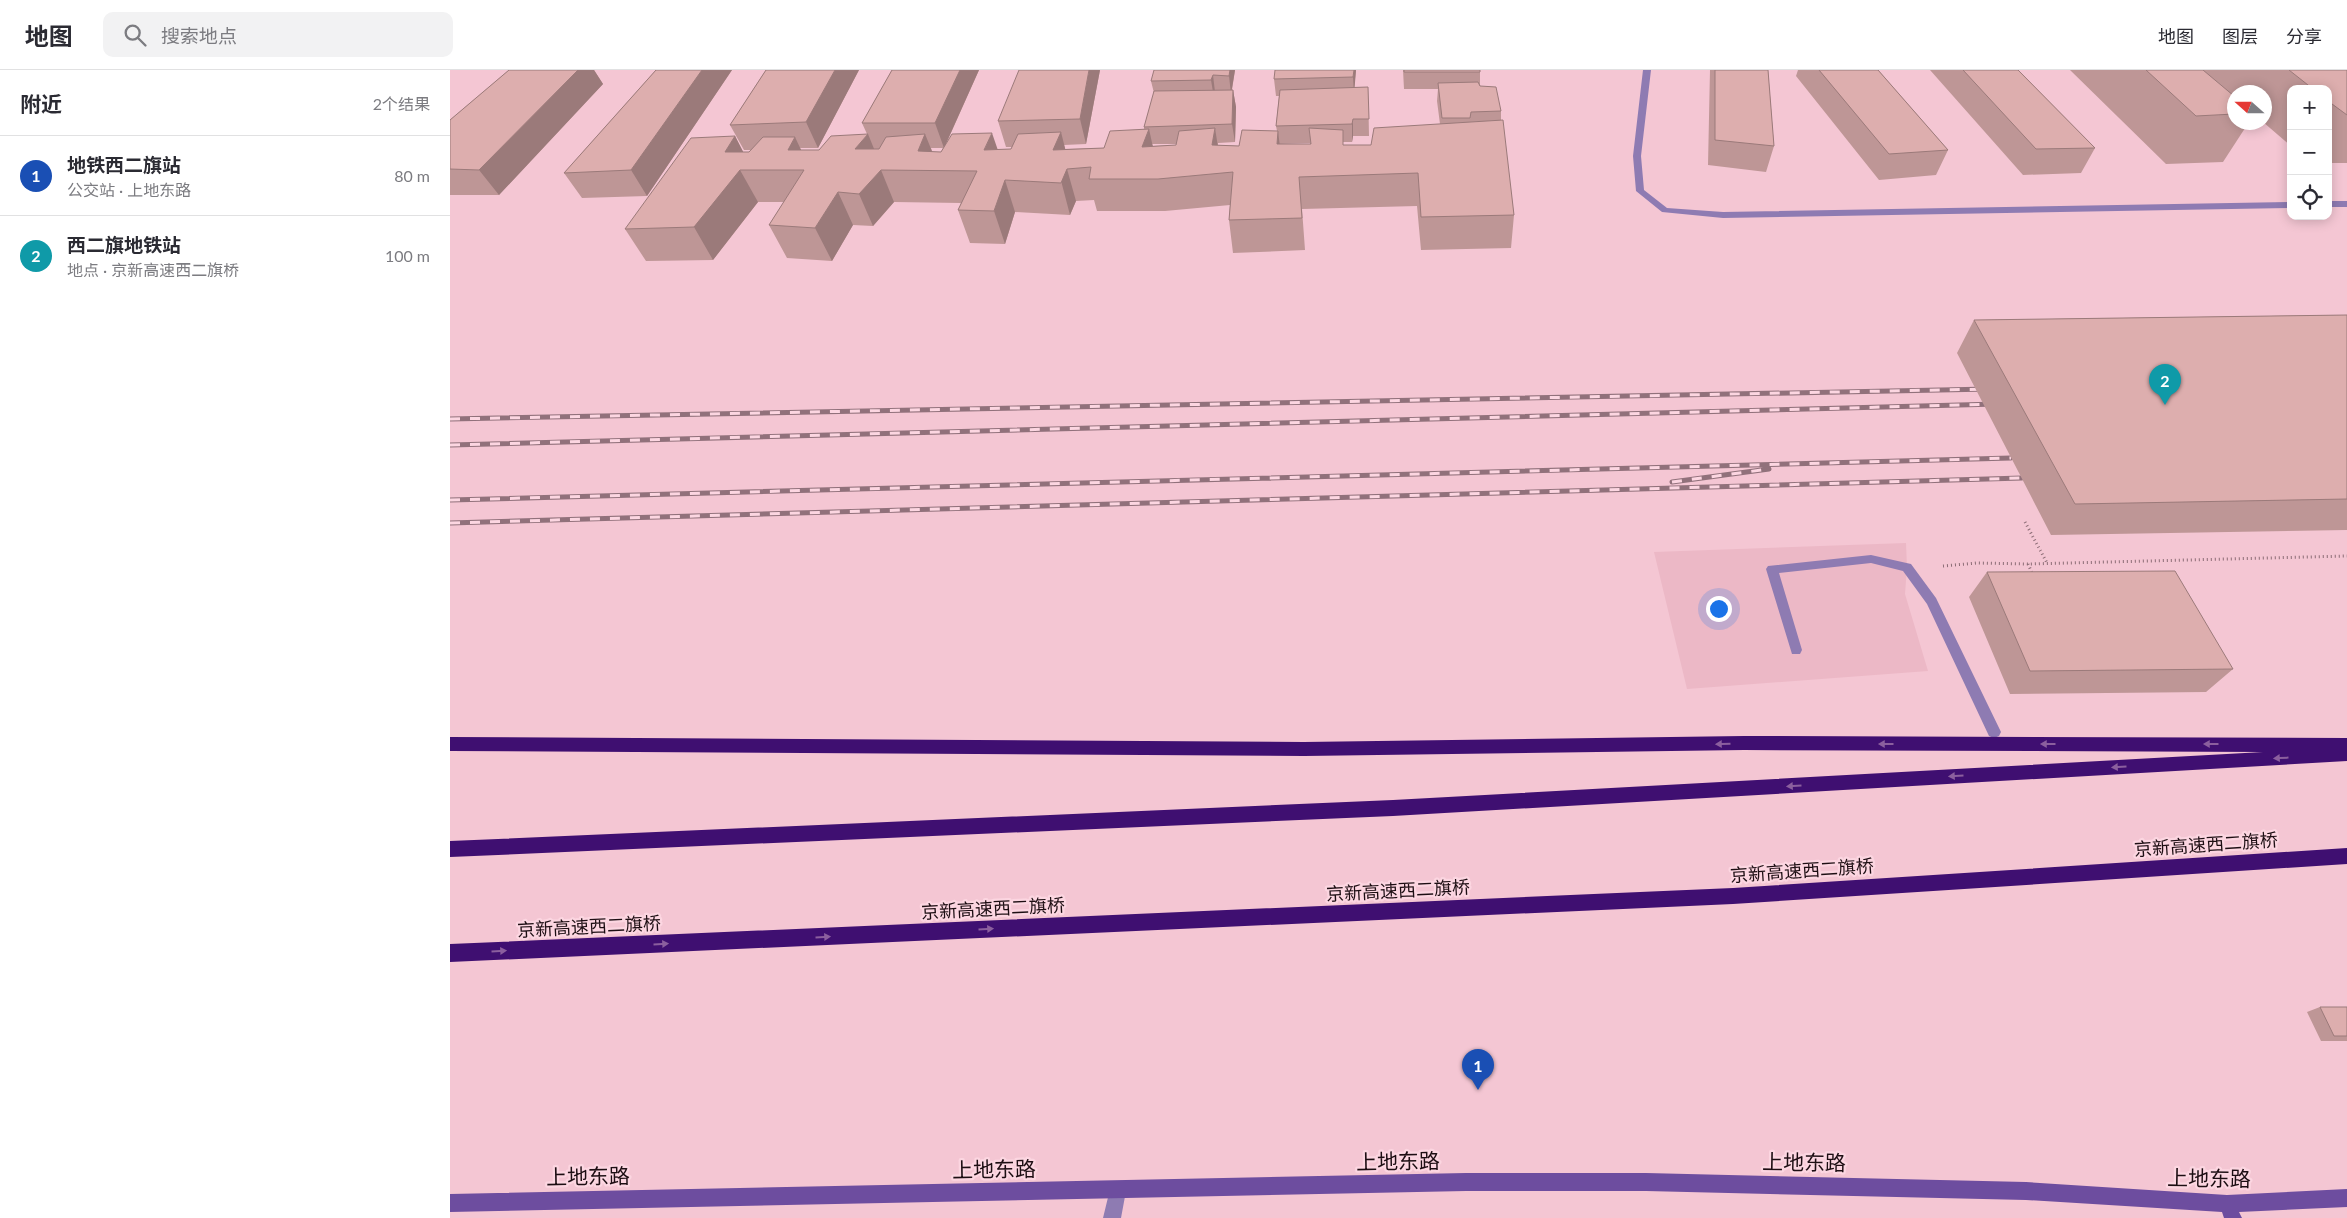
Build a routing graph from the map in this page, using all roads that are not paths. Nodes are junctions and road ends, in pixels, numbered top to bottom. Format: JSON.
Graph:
{"nodes":[{"id":1,"x":1647,"y":70,"type":"edge"},
{"id":2,"x":2332,"y":204,"type":"edge"},
{"id":3,"x":2347,"y":204,"type":"edge"},
{"id":4,"x":2287,"y":205,"type":"edge"},
{"id":5,"x":1796,"y":650,"type":"dead end"},
{"id":6,"x":1994,"y":732,"type":"dead end"},
{"id":7,"x":450,"y":744,"type":"edge"},
{"id":8,"x":2347,"y":745,"type":"edge"},
{"id":9,"x":2347,"y":754,"type":"edge"},
{"id":10,"x":450,"y":849,"type":"edge"},
{"id":11,"x":2347,"y":856,"type":"edge"},
{"id":12,"x":450,"y":954,"type":"edge"},
{"id":13,"x":1117,"y":1191,"type":"junction"},
{"id":14,"x":2347,"y":1198,"type":"edge"},
{"id":15,"x":450,"y":1203,"type":"edge"},
{"id":16,"x":2230,"y":1211,"type":"edge"},
{"id":17,"x":1112,"y":1218,"type":"edge"}],
"edges":[{"from":1,"to":4,"type":"street"},
{"from":2,"to":3,"type":"street"},
{"from":5,"to":6,"type":"street"},
{"from":8,"to":7,"type":"highway","one_way":true},
{"from":9,"to":10,"type":"highway","one_way":true},
{"from":12,"to":11,"type":"highway","name":"京新高速西二旗桥","one_way":true},
{"from":13,"to":15,"type":"street","name":"上地东路"},
{"from":13,"to":16,"type":"street","name":"上地东路"},
{"from":13,"to":17,"type":"street"},
{"from":14,"to":16,"type":"street","name":"上地东路"}]}
